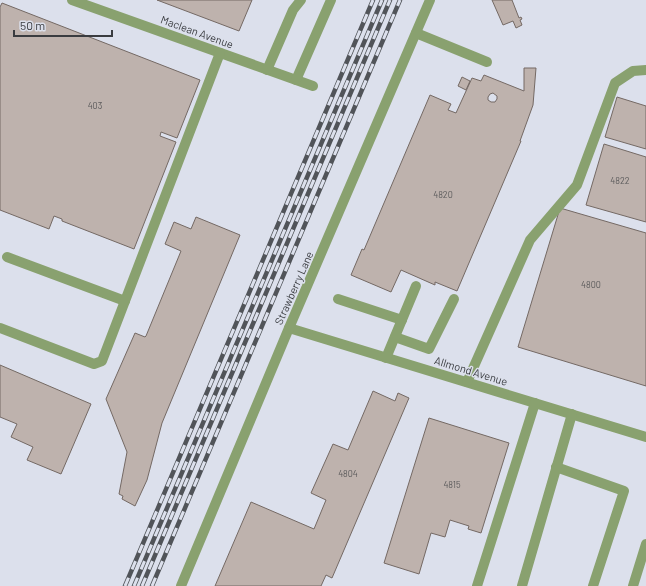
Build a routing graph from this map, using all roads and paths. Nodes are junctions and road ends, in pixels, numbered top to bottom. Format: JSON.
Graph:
{"nodes":[{"id":1,"x":72,"y":0,"type":"edge"},
{"id":2,"x":301,"y":0,"type":"edge"},
{"id":3,"x":331,"y":0,"type":"edge"},
{"id":4,"x":430,"y":0,"type":"edge"},
{"id":5,"x":416,"y":32,"type":"junction"},
{"id":6,"x":220,"y":53,"type":"junction"},
{"id":7,"x":487,"y":62,"type":"dead end"},
{"id":8,"x":267,"y":70,"type":"junction"},
{"id":9,"x":646,"y":70,"type":"edge"},
{"id":10,"x":296,"y":80,"type":"junction"},
{"id":11,"x":313,"y":86,"type":"dead end"},
{"id":12,"x":7,"y":257,"type":"dead end"},
{"id":13,"x":416,"y":286,"type":"dead end"},
{"id":14,"x":454,"y":299,"type":"dead end"},
{"id":15,"x":338,"y":300,"type":"dead end"},
{"id":16,"x":125,"y":301,"type":"junction"},
{"id":17,"x":402,"y":320,"type":"junction"},
{"id":18,"x":0,"y":328,"type":"edge"},
{"id":19,"x":289,"y":328,"type":"junction"},
{"id":20,"x":395,"y":337,"type":"junction"},
{"id":21,"x":386,"y":358,"type":"junction"},
{"id":22,"x":467,"y":382,"type":"junction"},
{"id":23,"x":535,"y":403,"type":"junction"},
{"id":24,"x":572,"y":414,"type":"junction"},
{"id":25,"x":646,"y":437,"type":"edge"},
{"id":26,"x":556,"y":467,"type":"junction"},
{"id":27,"x":646,"y":544,"type":"edge"},
{"id":28,"x":181,"y":586,"type":"edge"},
{"id":29,"x":477,"y":586,"type":"edge"},
{"id":30,"x":522,"y":586,"type":"edge"},
{"id":31,"x":593,"y":586,"type":"edge"},
{"id":32,"x":633,"y":586,"type":"edge"}],
"edges":[{"from":1,"to":6,"type":"street","name":"Maclean Avenue"},
{"from":2,"to":8,"type":"street"},
{"from":3,"to":10,"type":"street"},
{"from":4,"to":5,"type":"street","name":"Strawberry Lane"},
{"from":5,"to":7,"type":"street"},
{"from":5,"to":19,"type":"street","name":"Strawberry Lane"},
{"from":6,"to":8,"type":"street","name":"Maclean Avenue"},
{"from":6,"to":16,"type":"street"},
{"from":8,"to":10,"type":"street","name":"Maclean Avenue"},
{"from":9,"to":22,"type":"street"},
{"from":10,"to":11,"type":"street","name":"Maclean Avenue"},
{"from":12,"to":16,"type":"street"},
{"from":13,"to":17,"type":"street"},
{"from":14,"to":20,"type":"street"},
{"from":15,"to":17,"type":"street"},
{"from":16,"to":18,"type":"street"},
{"from":17,"to":20,"type":"street"},
{"from":19,"to":21,"type":"street","name":"Allmond Avenue"},
{"from":19,"to":28,"type":"street","name":"Strawberry Lane"},
{"from":20,"to":21,"type":"street"},
{"from":21,"to":22,"type":"street","name":"Allmond Avenue"},
{"from":22,"to":23,"type":"street","name":"Allmond Avenue"},
{"from":23,"to":24,"type":"street","name":"Allmond Avenue"},
{"from":23,"to":29,"type":"street"},
{"from":24,"to":25,"type":"street","name":"Allmond Avenue"},
{"from":24,"to":26,"type":"street"},
{"from":26,"to":30,"type":"street"},
{"from":26,"to":31,"type":"street"},
{"from":27,"to":32,"type":"street"}]}
